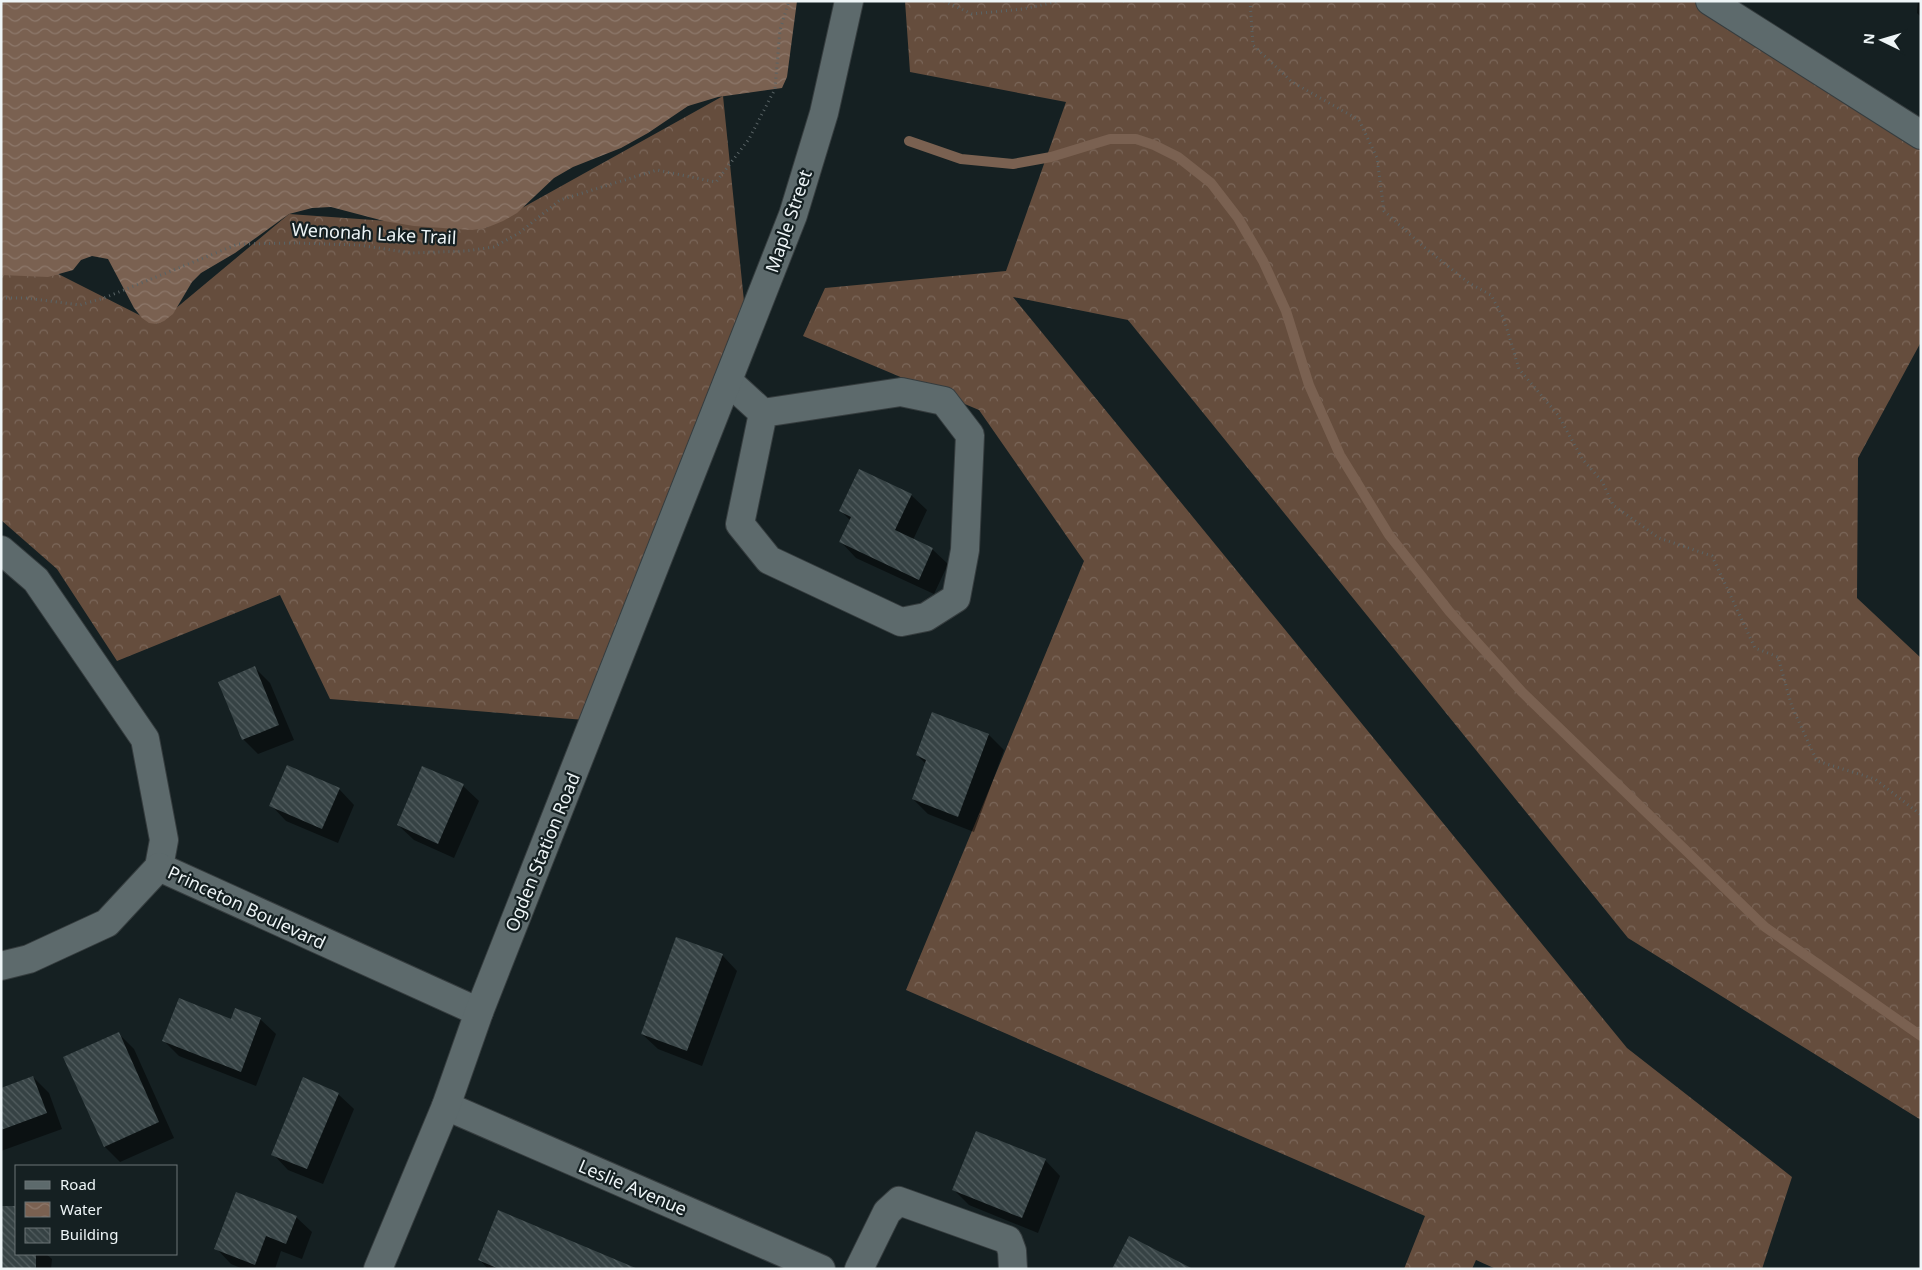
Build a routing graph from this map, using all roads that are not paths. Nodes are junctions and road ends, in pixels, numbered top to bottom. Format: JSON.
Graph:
{"nodes":[{"id":1,"x":849,"y":1,"type":"edge"},
{"id":2,"x":1710,"y":1,"type":"edge"},
{"id":3,"x":1921,"y":134,"type":"edge"},
{"id":4,"x":728,"y":381,"type":"junction"},
{"id":5,"x":763,"y":413,"type":"junction"},
{"id":6,"x":707,"y":435,"type":"joint"},
{"id":7,"x":1,"y":550,"type":"edge"},
{"id":8,"x":159,"y":867,"type":"junction"},
{"id":9,"x":1,"y":966,"type":"edge"},
{"id":10,"x":479,"y":1012,"type":"junction"},
{"id":11,"x":446,"y":1106,"type":"junction"},
{"id":12,"x":378,"y":1269,"type":"edge"},
{"id":13,"x":821,"y":1269,"type":"edge"},
{"id":14,"x":859,"y":1269,"type":"edge"},
{"id":15,"x":1013,"y":1269,"type":"edge"}],
"edges":[{"from":1,"to":4,"type":"street","name":"Maple Street"},
{"from":2,"to":3,"type":"street"},
{"from":4,"to":5,"type":"street"},
{"from":4,"to":6,"type":"street","name":"Maple Street"},
{"from":5,"to":5,"type":"street"},
{"from":6,"to":10,"type":"street","name":"Ogden Station Road"},
{"from":7,"to":8,"type":"street","name":"Princeton Boulevard"},
{"from":8,"to":9,"type":"street"},
{"from":8,"to":10,"type":"street","name":"Princeton Boulevard"},
{"from":10,"to":11,"type":"street","name":"Ogden Station Road"},
{"from":11,"to":12,"type":"street","name":"Ogden Station Road"},
{"from":11,"to":13,"type":"street","name":"Leslie Avenue"},
{"from":14,"to":15,"type":"street"}]}
